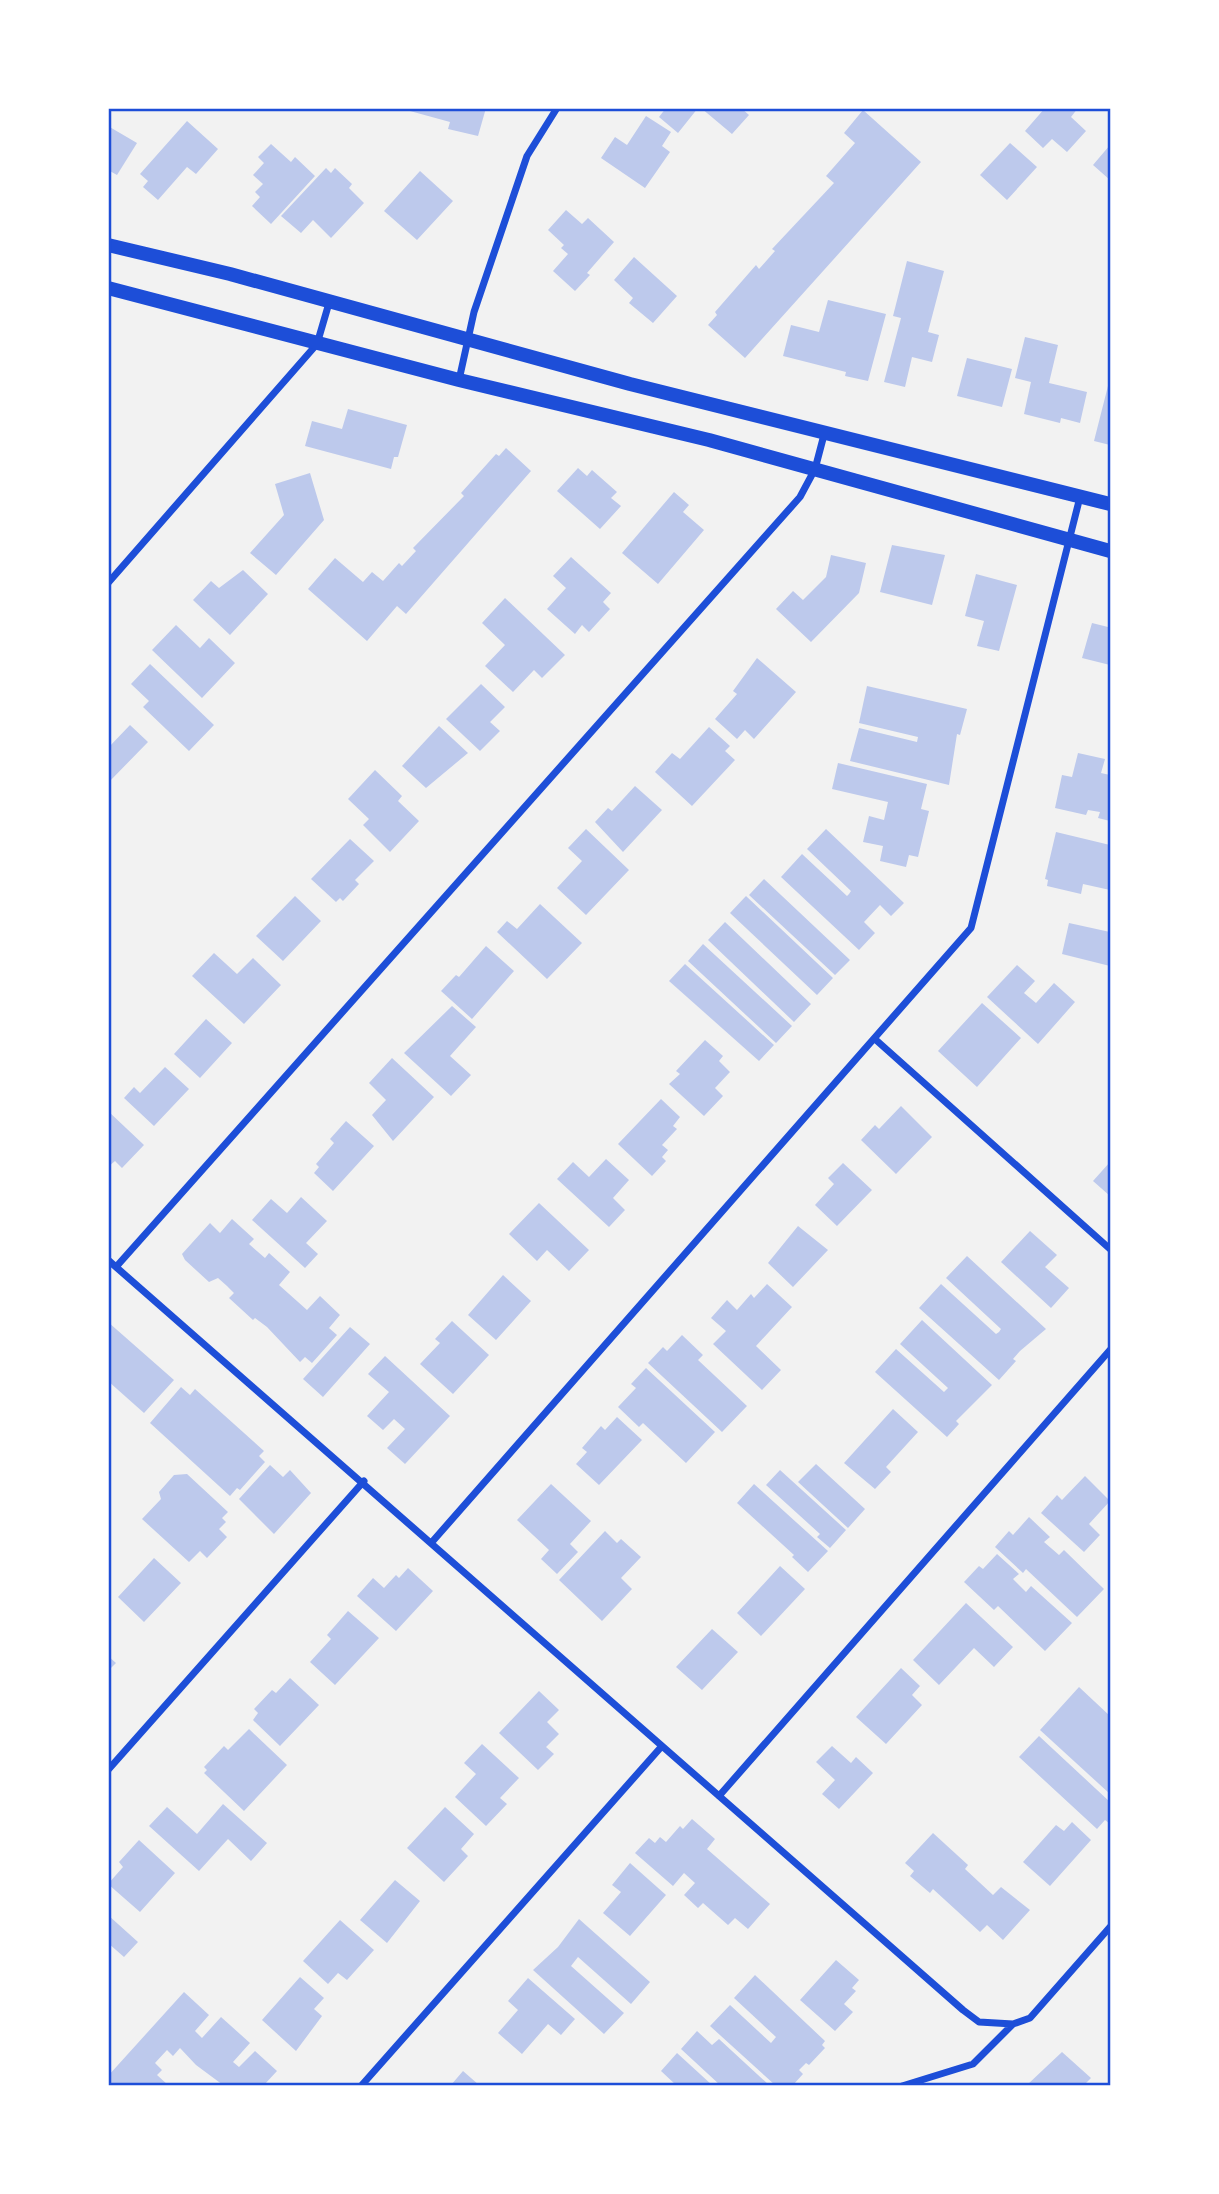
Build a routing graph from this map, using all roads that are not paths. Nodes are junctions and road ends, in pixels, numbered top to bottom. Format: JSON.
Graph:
{"nodes":[{"id":1,"x":557,"y":108,"type":"edge"},
{"id":2,"x":108,"y":245,"type":"edge"},
{"id":3,"x":108,"y":288,"type":"edge"},
{"id":4,"x":329,"y":303,"type":"junction"},
{"id":5,"x":468,"y":339,"type":"junction"},
{"id":6,"x":317,"y":344,"type":"junction"},
{"id":7,"x":459,"y":380,"type":"junction"},
{"id":8,"x":825,"y":431,"type":"junction"},
{"id":9,"x":816,"y":469,"type":"junction"},
{"id":10,"x":1080,"y":497,"type":"junction"},
{"id":11,"x":1111,"y":504,"type":"edge"},
{"id":12,"x":1070,"y":541,"type":"junction"},
{"id":13,"x":1111,"y":551,"type":"edge"},
{"id":14,"x":108,"y":583,"type":"edge"},
{"id":15,"x":876,"y":1040,"type":"junction"},
{"id":16,"x":1111,"y":1249,"type":"edge"},
{"id":17,"x":108,"y":1261,"type":"edge"},
{"id":18,"x":116,"y":1267,"type":"junction"},
{"id":19,"x":1111,"y":1350,"type":"edge"},
{"id":20,"x":364,"y":1481,"type":"junction"},
{"id":21,"x":432,"y":1542,"type":"junction"},
{"id":22,"x":662,"y":1746,"type":"junction"},
{"id":23,"x":108,"y":1770,"type":"edge"},
{"id":24,"x":719,"y":1796,"type":"junction"},
{"id":25,"x":1111,"y":1927,"type":"edge"},
{"id":26,"x":1013,"y":2024,"type":"junction"},
{"id":27,"x":361,"y":2085,"type":"edge"},
{"id":28,"x":902,"y":2085,"type":"edge"}],
"edges":[{"from":1,"to":5,"type":"street"},
{"from":2,"to":4,"type":"main road"},
{"from":3,"to":6,"type":"main road"},
{"from":4,"to":5,"type":"main road"},
{"from":4,"to":6,"type":"street"},
{"from":5,"to":7,"type":"street"},
{"from":5,"to":8,"type":"main road"},
{"from":6,"to":7,"type":"main road"},
{"from":6,"to":14,"type":"street"},
{"from":7,"to":9,"type":"main road"},
{"from":8,"to":9,"type":"street"},
{"from":8,"to":10,"type":"main road"},
{"from":9,"to":12,"type":"main road"},
{"from":9,"to":18,"type":"street"},
{"from":10,"to":11,"type":"main road"},
{"from":10,"to":12,"type":"street"},
{"from":12,"to":13,"type":"main road"},
{"from":12,"to":15,"type":"street"},
{"from":15,"to":16,"type":"street"},
{"from":15,"to":21,"type":"street"},
{"from":17,"to":18,"type":"street"},
{"from":18,"to":20,"type":"street"},
{"from":19,"to":24,"type":"street"},
{"from":20,"to":21,"type":"street"},
{"from":20,"to":23,"type":"street"},
{"from":21,"to":22,"type":"street"},
{"from":22,"to":24,"type":"street"},
{"from":22,"to":27,"type":"street"},
{"from":24,"to":26,"type":"street"},
{"from":25,"to":26,"type":"street"},
{"from":26,"to":28,"type":"street"}]}
